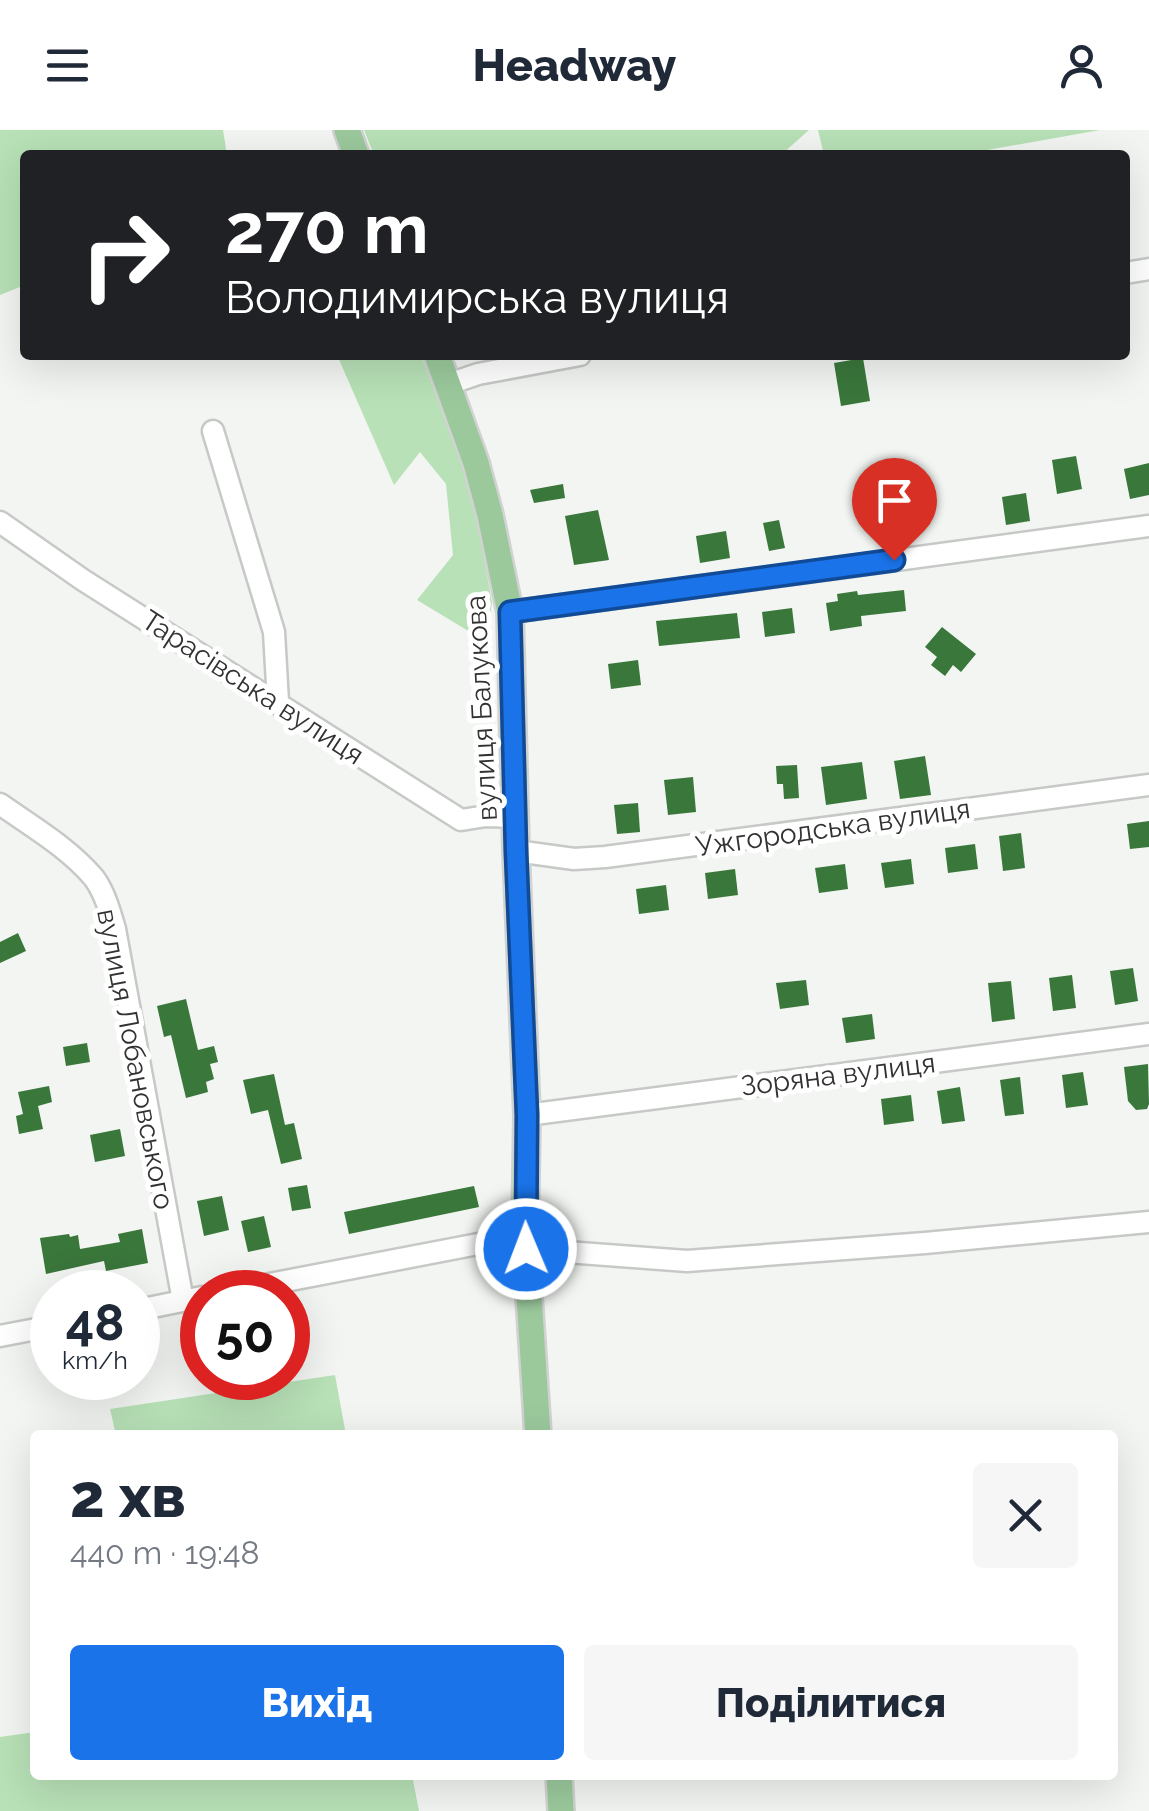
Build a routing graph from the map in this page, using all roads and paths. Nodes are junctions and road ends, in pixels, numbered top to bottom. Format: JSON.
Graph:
{"nodes":[{"id":1,"x":439,"y":360,"type":"edge"},
{"id":2,"x":553,"y":360,"type":"edge"},
{"id":3,"x":449,"y":384,"type":"junction"},
{"id":4,"x":213,"y":431,"type":"dead end"},
{"id":5,"x":0,"y":522,"type":"edge"},
{"id":6,"x":1149,"y":526,"type":"edge"},
{"id":7,"x":510,"y":612,"type":"junction"},
{"id":8,"x":278,"y":702,"type":"junction"},
{"id":9,"x":1149,"y":784,"type":"edge"},
{"id":10,"x":0,"y":804,"type":"edge"},
{"id":11,"x":517,"y":817,"type":"junction"},
{"id":12,"x":516,"y":852,"type":"junction"},
{"id":13,"x":1149,"y":1034,"type":"edge"},
{"id":14,"x":527,"y":1115,"type":"junction"},
{"id":15,"x":1149,"y":1222,"type":"edge"},
{"id":16,"x":526,"y":1242,"type":"junction"},
{"id":17,"x":187,"y":1270,"type":"edge"},
{"id":18,"x":310,"y":1278,"type":"edge"},
{"id":19,"x":30,"y":1330,"type":"edge"},
{"id":20,"x":0,"y":1336,"type":"edge"},
{"id":21,"x":538,"y":1430,"type":"edge"},
{"id":22,"x":559,"y":1780,"type":"edge"},
{"id":23,"x":561,"y":1811,"type":"edge"}],
"edges":[{"from":1,"to":3,"type":"main road","name":"вулиця Балукова"},
{"from":2,"to":3,"type":"street"},
{"from":3,"to":7,"type":"main road","name":"вулиця Балукова"},
{"from":4,"to":8,"type":"street"},
{"from":5,"to":8,"type":"street","name":"Тарасівська вулиця"},
{"from":6,"to":7,"type":"street"},
{"from":7,"to":11,"type":"main road","name":"вулиця Балукова"},
{"from":8,"to":11,"type":"street","name":"Тарасівська вулиця"},
{"from":9,"to":12,"type":"street","name":"Ужгородська вулиця"},
{"from":10,"to":17,"type":"street","name":"вулиця Лобановського"},
{"from":11,"to":12,"type":"main road","name":"вулиця Балукова"},
{"from":12,"to":14,"type":"main road","name":"вулиця Балукова"},
{"from":13,"to":14,"type":"street","name":"Зоряна вулиця"},
{"from":14,"to":16,"type":"main road","name":"вулиця Балукова"},
{"from":15,"to":16,"type":"street"},
{"from":16,"to":18,"type":"street"},
{"from":16,"to":21,"type":"main road","name":"вулиця Балукова"},
{"from":19,"to":20,"type":"street"},
{"from":22,"to":23,"type":"main road"}]}
